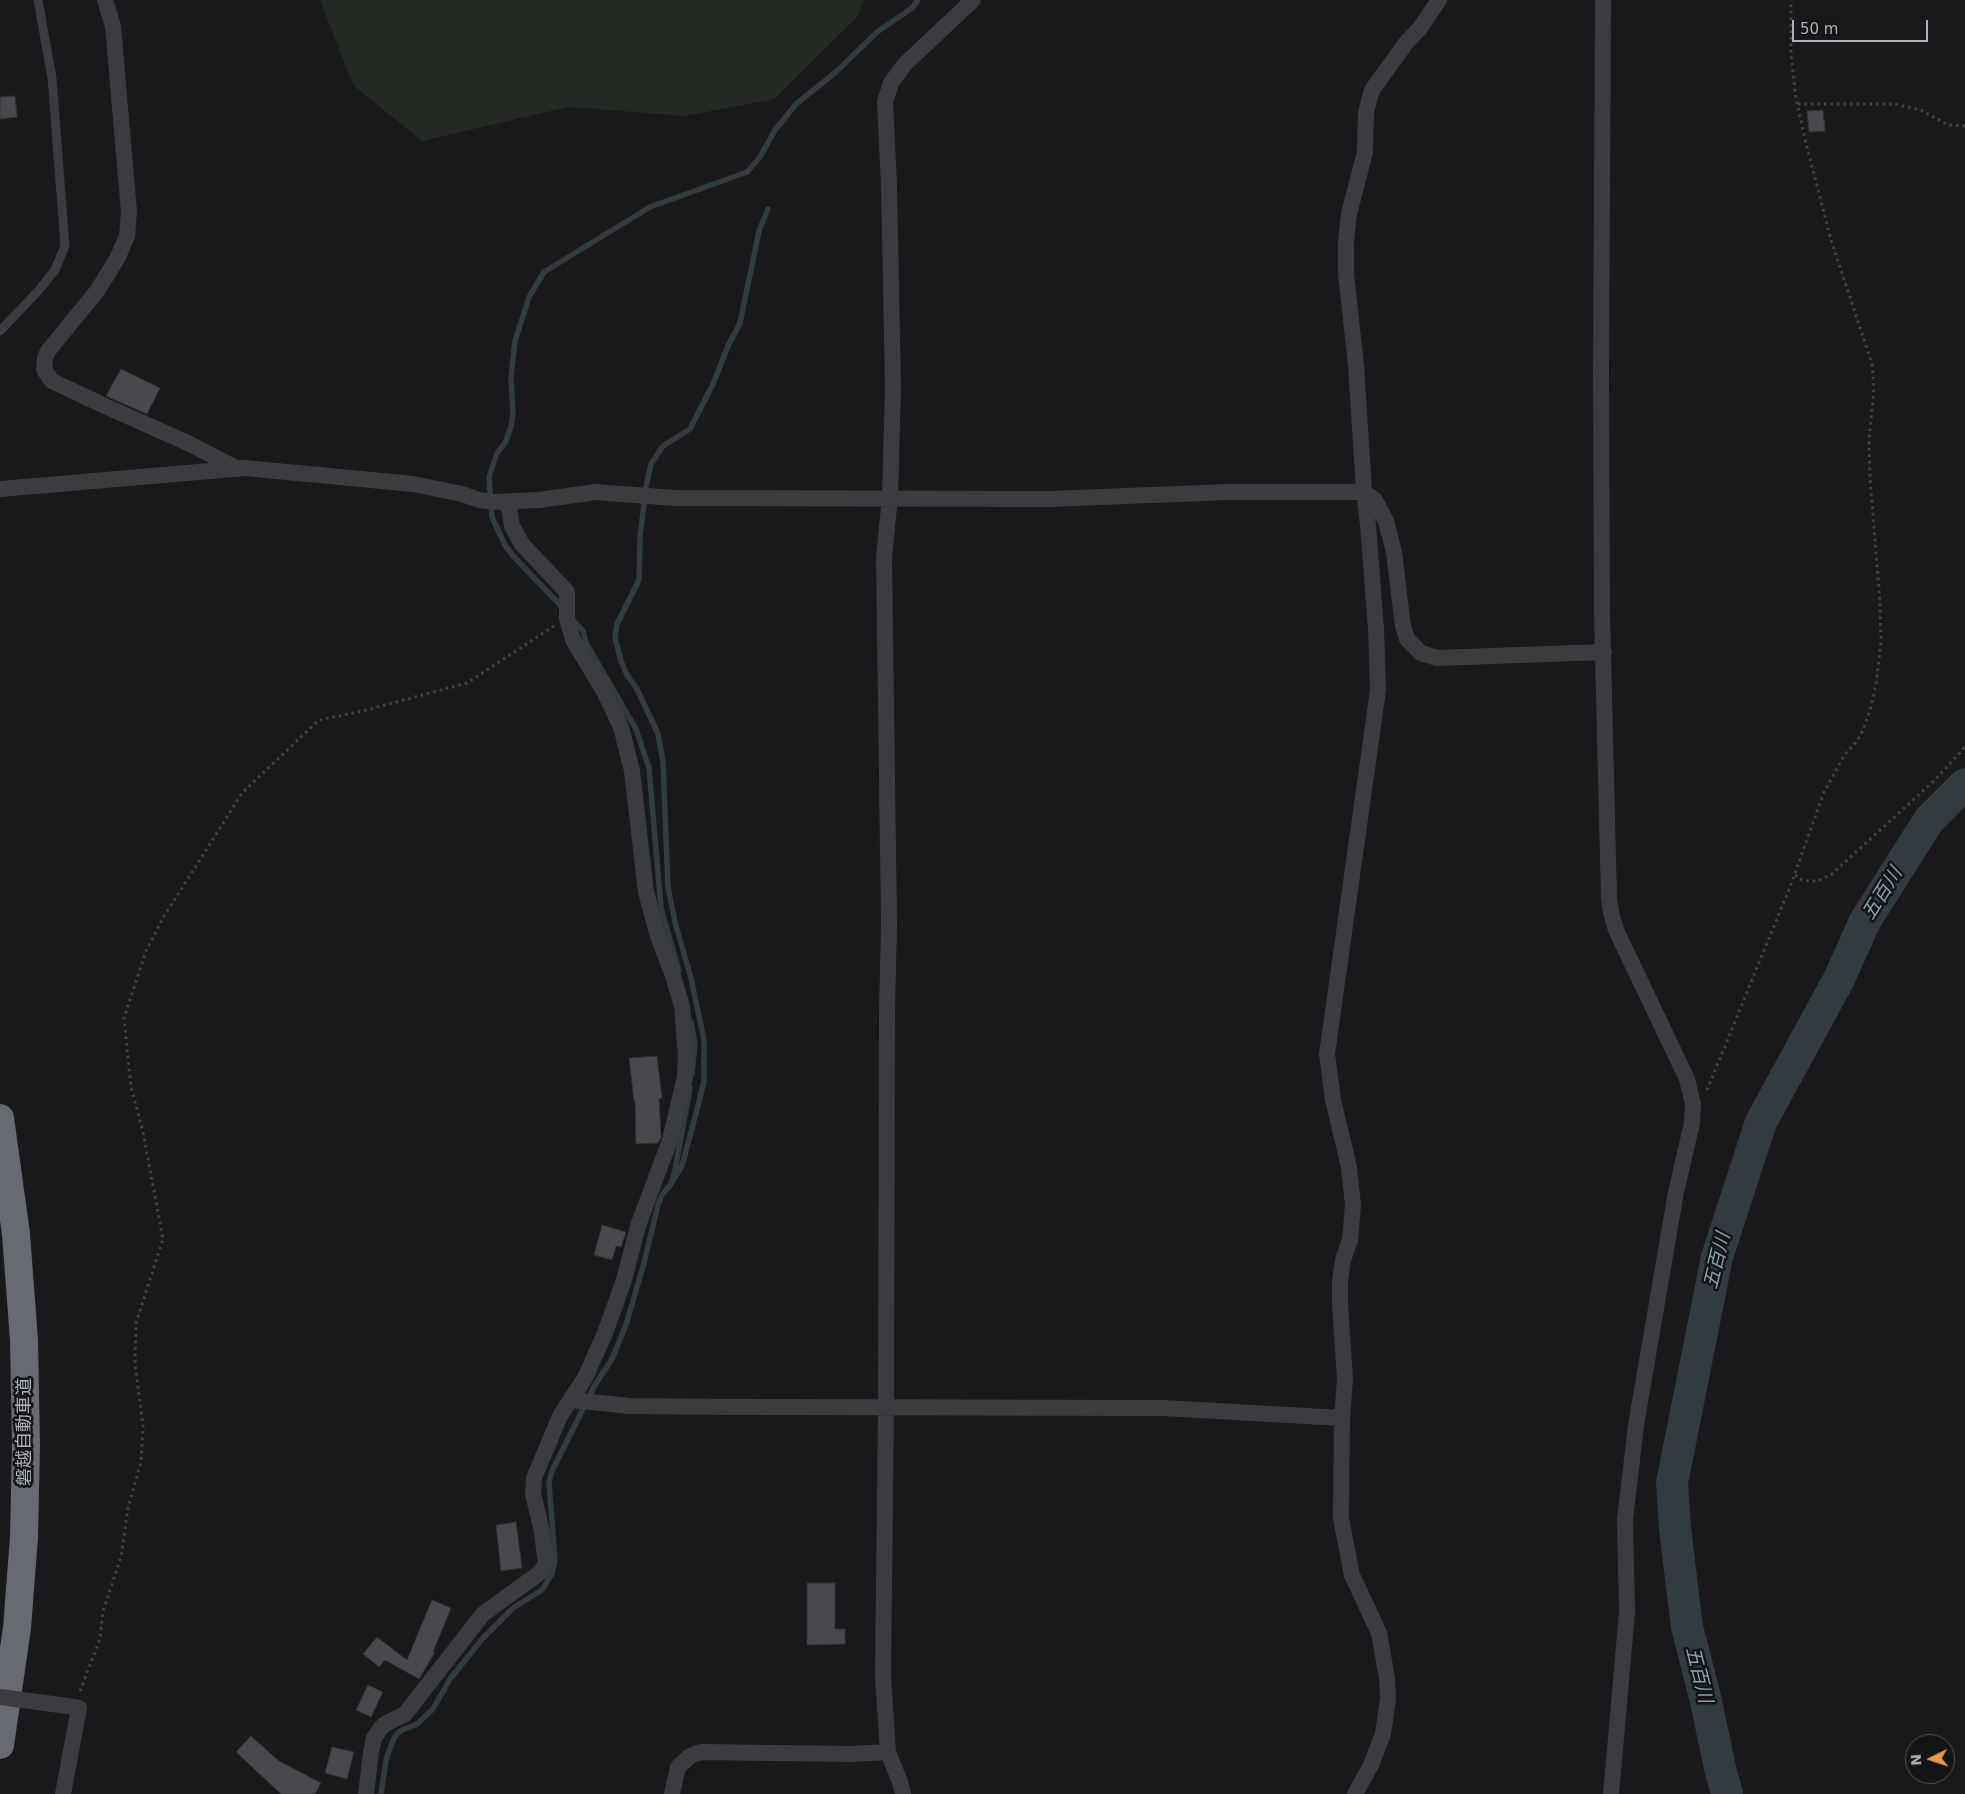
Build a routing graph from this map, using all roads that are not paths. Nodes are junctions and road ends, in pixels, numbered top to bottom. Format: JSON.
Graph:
{"nodes":[{"id":1,"x":38,"y":0,"type":"edge"},
{"id":2,"x":105,"y":0,"type":"edge"},
{"id":3,"x":973,"y":0,"type":"edge"},
{"id":4,"x":1439,"y":0,"type":"edge"},
{"id":5,"x":1603,"y":0,"type":"edge"},
{"id":6,"x":0,"y":331,"type":"edge"},
{"id":7,"x":238,"y":469,"type":"junction"},
{"id":8,"x":0,"y":489,"type":"edge"},
{"id":9,"x":1364,"y":492,"type":"junction"},
{"id":10,"x":890,"y":498,"type":"junction"},
{"id":11,"x":508,"y":502,"type":"junction"},
{"id":12,"x":1604,"y":652,"type":"junction"},
{"id":13,"x":0,"y":1118,"type":"edge"},
{"id":14,"x":571,"y":1400,"type":"junction"},
{"id":15,"x":886,"y":1409,"type":"junction"},
{"id":16,"x":1342,"y":1418,"type":"junction"},
{"id":17,"x":0,"y":1697,"type":"edge"},
{"id":18,"x":0,"y":1745,"type":"edge"},
{"id":19,"x":888,"y":1752,"type":"junction"},
{"id":20,"x":63,"y":1794,"type":"edge"},
{"id":21,"x":366,"y":1794,"type":"edge"},
{"id":22,"x":672,"y":1794,"type":"edge"},
{"id":23,"x":903,"y":1794,"type":"edge"},
{"id":24,"x":1355,"y":1794,"type":"edge"},
{"id":25,"x":1611,"y":1794,"type":"edge"}],
"edges":[{"from":1,"to":6,"type":"lane"},
{"from":2,"to":7,"type":"street"},
{"from":3,"to":10,"type":"street"},
{"from":4,"to":9,"type":"street"},
{"from":5,"to":12,"type":"street"},
{"from":7,"to":8,"type":"street"},
{"from":7,"to":11,"type":"street"},
{"from":9,"to":10,"type":"street"},
{"from":9,"to":12,"type":"street"},
{"from":9,"to":16,"type":"street"},
{"from":10,"to":11,"type":"street"},
{"from":10,"to":15,"type":"street"},
{"from":11,"to":14,"type":"street"},
{"from":12,"to":25,"type":"street"},
{"from":13,"to":18,"type":"highway","name":"磐越自動車道"},
{"from":14,"to":15,"type":"street"},
{"from":14,"to":21,"type":"street"},
{"from":15,"to":16,"type":"street"},
{"from":15,"to":19,"type":"street"},
{"from":16,"to":24,"type":"street"},
{"from":17,"to":20,"type":"street","bridge":true},
{"from":19,"to":22,"type":"street"},
{"from":19,"to":23,"type":"street"}]}
